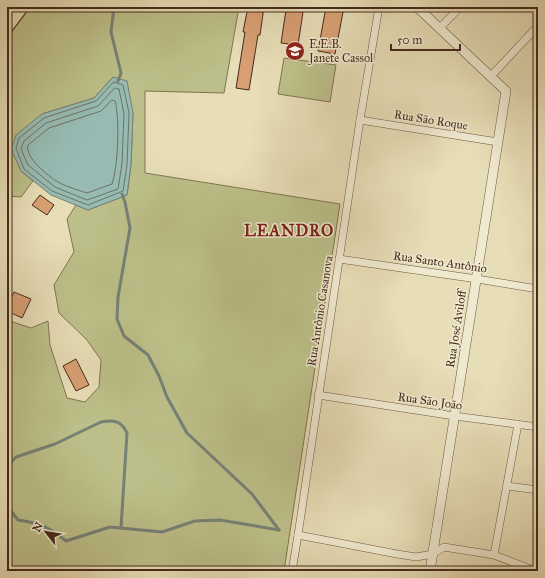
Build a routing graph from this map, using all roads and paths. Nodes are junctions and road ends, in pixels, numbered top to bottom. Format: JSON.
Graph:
{"nodes":[{"id":1,"x":22,"y":7,"type":"edge"},
{"id":2,"x":379,"y":7,"type":"edge"},
{"id":3,"x":417,"y":7,"type":"edge"},
{"id":4,"x":460,"y":7,"type":"edge"},
{"id":5,"x":538,"y":26,"type":"edge"},
{"id":6,"x":7,"y":27,"type":"edge"},
{"id":7,"x":440,"y":28,"type":"junction"},
{"id":8,"x":491,"y":76,"type":"junction"},
{"id":9,"x":360,"y":120,"type":"junction"},
{"id":10,"x":498,"y":142,"type":"junction"},
{"id":11,"x":340,"y":259,"type":"junction"},
{"id":12,"x":477,"y":278,"type":"junction"},
{"id":13,"x":538,"y":289,"type":"edge"},
{"id":14,"x":318,"y":395,"type":"junction"},
{"id":15,"x":454,"y":416,"type":"junction"},
{"id":16,"x":518,"y":424,"type":"junction"},
{"id":17,"x":538,"y":427,"type":"edge"},
{"id":18,"x":507,"y":486,"type":"junction"},
{"id":19,"x":538,"y":490,"type":"edge"},
{"id":20,"x":298,"y":535,"type":"junction"},
{"id":21,"x":433,"y":554,"type":"junction"},
{"id":22,"x":494,"y":555,"type":"junction"},
{"id":23,"x":292,"y":571,"type":"edge"},
{"id":24,"x":430,"y":571,"type":"edge"},
{"id":25,"x":536,"y":571,"type":"edge"}],
"edges":[{"from":1,"to":6,"type":"main road"},
{"from":2,"to":9,"type":"street","name":"Rua Antônio Casanova"},
{"from":3,"to":7,"type":"street"},
{"from":4,"to":7,"type":"street"},
{"from":5,"to":8,"type":"street"},
{"from":7,"to":8,"type":"street"},
{"from":8,"to":10,"type":"street","name":"Rua José Aviloff"},
{"from":9,"to":10,"type":"street","name":"Rua São Roque"},
{"from":9,"to":11,"type":"street","name":"Rua Antônio Casanova"},
{"from":10,"to":12,"type":"street","name":"Rua José Aviloff"},
{"from":11,"to":12,"type":"street","name":"Rua Santo Antônio"},
{"from":11,"to":14,"type":"street","name":"Rua Antônio Casanova"},
{"from":12,"to":13,"type":"street","name":"Rua Santo Antônio"},
{"from":12,"to":15,"type":"street","name":"Rua José Aviloff"},
{"from":14,"to":15,"type":"street","name":"Rua São João"},
{"from":14,"to":20,"type":"street","name":"Rua Antônio Casanova"},
{"from":15,"to":16,"type":"street","name":"Rua São João"},
{"from":15,"to":21,"type":"street","name":"Rua José Aviloff"},
{"from":16,"to":17,"type":"street","name":"Rua São João"},
{"from":16,"to":18,"type":"street"},
{"from":18,"to":19,"type":"street"},
{"from":18,"to":22,"type":"street"},
{"from":20,"to":21,"type":"street"},
{"from":20,"to":23,"type":"street","name":"Rua Antônio Casanova"},
{"from":21,"to":22,"type":"street"},
{"from":21,"to":24,"type":"street","name":"Rua José Aviloff"},
{"from":22,"to":25,"type":"street"}]}
